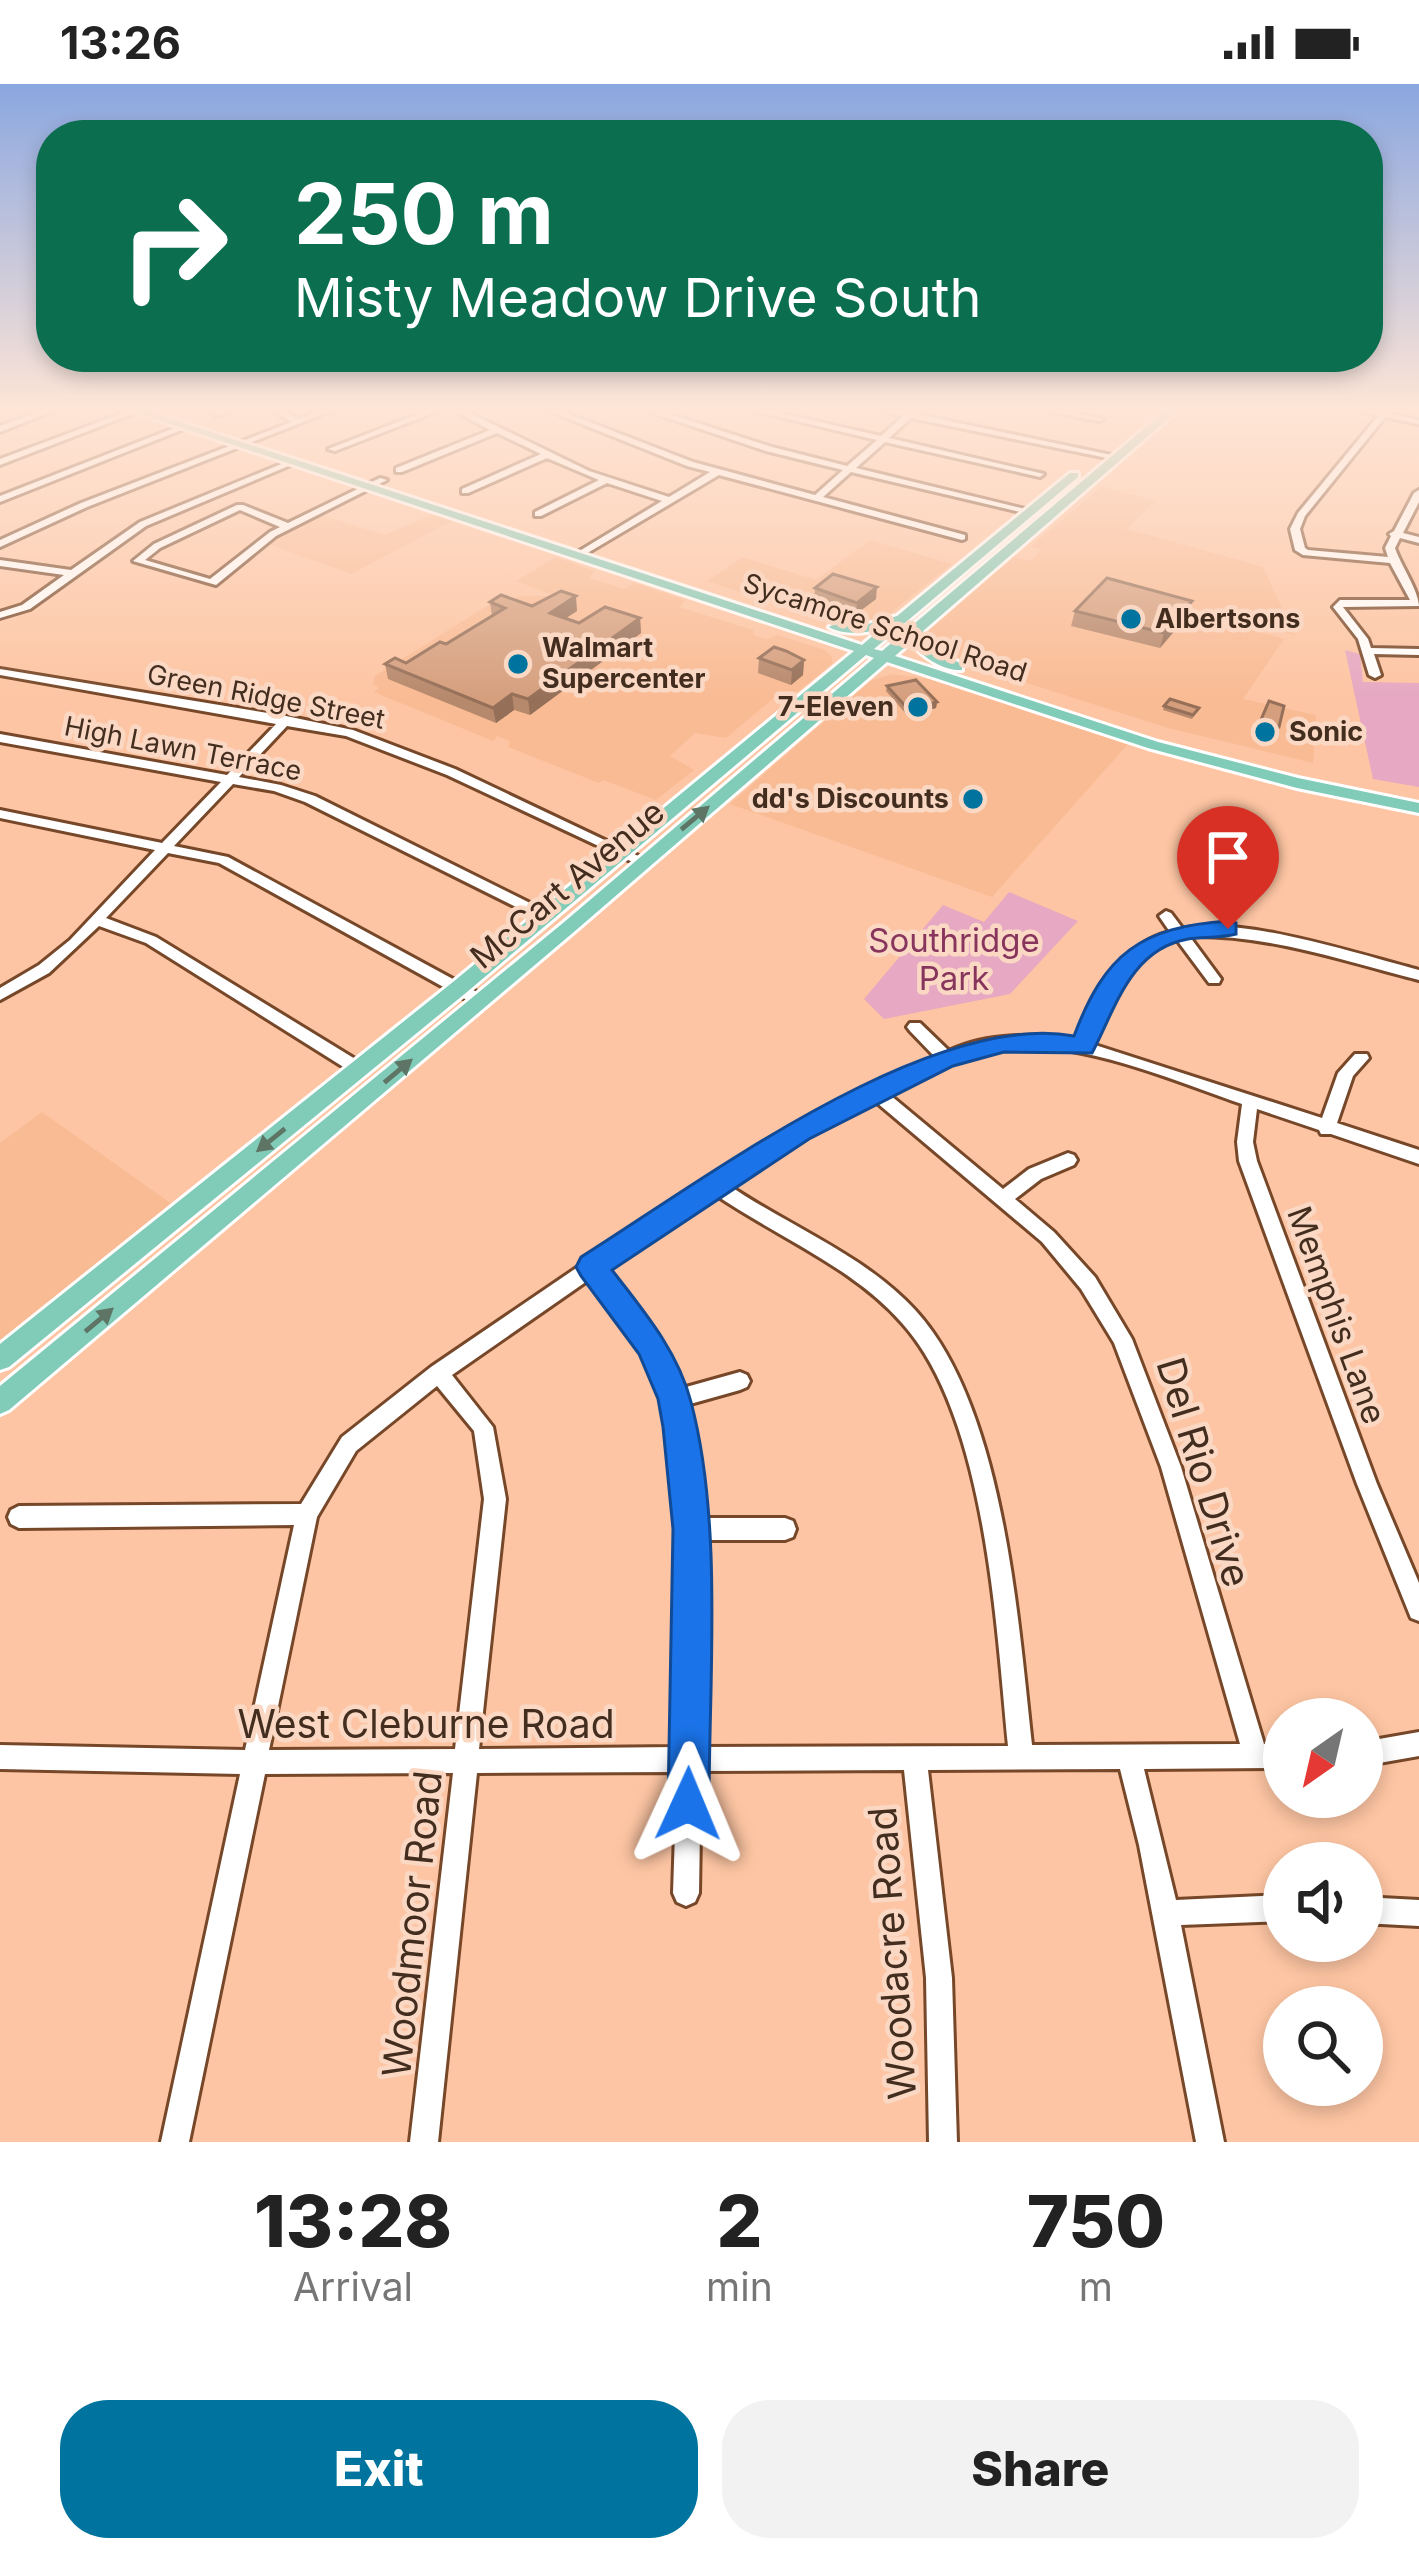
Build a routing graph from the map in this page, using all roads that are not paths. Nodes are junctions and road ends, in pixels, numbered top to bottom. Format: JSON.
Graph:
{"nodes":[{"id":1,"x":80,"y":507,"type":"edge"},
{"id":2,"x":184,"y":507,"type":"edge"},
{"id":3,"x":239,"y":507,"type":"edge"},
{"id":4,"x":239,"y":507,"type":"edge"},
{"id":5,"x":327,"y":507,"type":"edge"},
{"id":6,"x":447,"y":507,"type":"edge"},
{"id":7,"x":552,"y":507,"type":"edge"},
{"id":8,"x":658,"y":507,"type":"edge"},
{"id":9,"x":846,"y":507,"type":"edge"},
{"id":10,"x":1008,"y":507,"type":"edge"},
{"id":11,"x":1035,"y":507,"type":"edge"},
{"id":12,"x":1059,"y":507,"type":"edge"},
{"id":13,"x":1308,"y":507,"type":"edge"},
{"id":14,"x":1412,"y":507,"type":"edge"},
{"id":15,"x":1029,"y":512,"type":"junction"},
{"id":16,"x":538,"y":514,"type":"dead end"},
{"id":17,"x":1047,"y":517,"type":"junction"},
{"id":18,"x":286,"y":526,"type":"junction"},
{"id":19,"x":1394,"y":534,"type":"junction"},
{"id":20,"x":962,"y":537,"type":"dead end"},
{"id":21,"x":1419,"y":540,"type":"edge"},
{"id":22,"x":0,"y":544,"type":"edge"},
{"id":23,"x":585,"y":552,"type":"junction"},
{"id":24,"x":1392,"y":560,"type":"junction"},
{"id":25,"x":0,"y":563,"type":"edge"},
{"id":26,"x":70,"y":573,"type":"junction"},
{"id":27,"x":956,"y":574,"type":"junction"},
{"id":28,"x":973,"y":579,"type":"junction"},
{"id":29,"x":705,"y":591,"type":"junction"},
{"id":30,"x":1418,"y":603,"type":"edge"},
{"id":31,"x":915,"y":608,"type":"junction"},
{"id":32,"x":7,"y":614,"type":"edge"},
{"id":33,"x":836,"y":627,"type":"junction"},
{"id":34,"x":916,"y":627,"type":"junction"},
{"id":35,"x":802,"y":629,"type":"junction"},
{"id":36,"x":870,"y":645,"type":"junction"},
{"id":37,"x":889,"y":651,"type":"junction"},
{"id":38,"x":1369,"y":651,"type":"junction"},
{"id":39,"x":1419,"y":652,"type":"edge"},
{"id":40,"x":957,"y":667,"type":"junction"},
{"id":41,"x":919,"y":668,"type":"junction"},
{"id":42,"x":0,"y":672,"type":"edge"},
{"id":43,"x":1375,"y":674,"type":"dead end"},
{"id":44,"x":845,"y":677,"type":"junction"},
{"id":45,"x":1051,"y":705,"type":"junction"},
{"id":46,"x":286,"y":720,"type":"junction"},
{"id":47,"x":0,"y":738,"type":"edge"},
{"id":48,"x":756,"y":739,"type":"junction"},
{"id":49,"x":731,"y":761,"type":"junction"},
{"id":50,"x":752,"y":770,"type":"junction"},
{"id":51,"x":1299,"y":777,"type":"junction"},
{"id":52,"x":230,"y":779,"type":"junction"},
{"id":53,"x":729,"y":790,"type":"junction"},
{"id":54,"x":1419,"y":793,"type":"edge"},
{"id":55,"x":1419,"y":808,"type":"edge"},
{"id":56,"x":0,"y":814,"type":"edge"},
{"id":57,"x":167,"y":846,"type":"junction"},
{"id":58,"x":634,"y":857,"type":"junction"},
{"id":59,"x":545,"y":916,"type":"junction"},
{"id":60,"x":1166,"y":916,"type":"dead end"},
{"id":61,"x":98,"y":920,"type":"junction"},
{"id":62,"x":1179,"y":932,"type":"junction"},
{"id":63,"x":1419,"y":975,"type":"edge"},
{"id":64,"x":1214,"y":979,"type":"dead end"},
{"id":65,"x":460,"y":987,"type":"junction"},
{"id":66,"x":0,"y":994,"type":"edge"},
{"id":67,"x":481,"y":1000,"type":"junction"},
{"id":68,"x":915,"y":1027,"type":"dead end"},
{"id":69,"x":1083,"y":1047,"type":"junction"},
{"id":70,"x":946,"y":1058,"type":"junction"},
{"id":71,"x":1361,"y":1058,"type":"dead end"},
{"id":72,"x":358,"y":1069,"type":"junction"},
{"id":73,"x":876,"y":1092,"type":"junction"},
{"id":74,"x":1250,"y":1103,"type":"junction"},
{"id":75,"x":1327,"y":1129,"type":"junction"},
{"id":76,"x":1419,"y":1157,"type":"edge"},
{"id":77,"x":1067,"y":1160,"type":"dead end"},
{"id":78,"x":713,"y":1184,"type":"junction"},
{"id":79,"x":1003,"y":1198,"type":"junction"},
{"id":80,"x":592,"y":1267,"type":"junction"},
{"id":81,"x":0,"y":1359,"type":"edge"},
{"id":82,"x":438,"y":1373,"type":"junction"},
{"id":83,"x":740,"y":1382,"type":"dead end"},
{"id":84,"x":3,"y":1395,"type":"edge"},
{"id":85,"x":674,"y":1399,"type":"junction"},
{"id":86,"x":308,"y":1514,"type":"junction"},
{"id":87,"x":19,"y":1517,"type":"dead end"},
{"id":88,"x":691,"y":1529,"type":"junction"},
{"id":89,"x":785,"y":1529,"type":"dead end"},
{"id":90,"x":1419,"y":1610,"type":"edge"},
{"id":91,"x":1419,"y":1744,"type":"edge"},
{"id":92,"x":1383,"y":1750,"type":"edge"},
{"id":93,"x":1129,"y":1756,"type":"junction"},
{"id":94,"x":1255,"y":1756,"type":"junction"},
{"id":95,"x":1263,"y":1756,"type":"edge"},
{"id":96,"x":0,"y":1757,"type":"edge"},
{"id":97,"x":1022,"y":1757,"type":"junction"},
{"id":98,"x":915,"y":1758,"type":"junction"},
{"id":99,"x":689,"y":1759,"type":"junction"},
{"id":100,"x":467,"y":1760,"type":"junction"},
{"id":101,"x":255,"y":1762,"type":"junction"},
{"id":102,"x":686,"y":1893,"type":"dead end"},
{"id":103,"x":1263,"y":1909,"type":"edge"},
{"id":104,"x":1383,"y":1911,"type":"edge"},
{"id":105,"x":1166,"y":1913,"type":"junction"},
{"id":106,"x":1419,"y":1913,"type":"edge"},
{"id":107,"x":175,"y":2142,"type":"edge"},
{"id":108,"x":424,"y":2142,"type":"edge"},
{"id":109,"x":943,"y":2142,"type":"edge"},
{"id":110,"x":1210,"y":2142,"type":"edge"}],
"edges":[{"from":1,"to":22,"type":"street"},
{"from":2,"to":26,"type":"street"},
{"from":3,"to":18,"type":"street"},
{"from":4,"to":18,"type":"street"},
{"from":5,"to":18,"type":"street"},
{"from":6,"to":23,"type":"main road","name":"Sycamore School Road"},
{"from":7,"to":16,"type":"street"},
{"from":8,"to":23,"type":"street"},
{"from":9,"to":20,"type":"street"},
{"from":10,"to":15,"type":"street"},
{"from":11,"to":15,"type":"main road","name":"McCart Avenue"},
{"from":12,"to":17,"type":"main road","name":"McCart Avenue"},
{"from":13,"to":24,"type":"street"},
{"from":14,"to":19,"type":"street"},
{"from":15,"to":17,"type":"street"},
{"from":15,"to":27,"type":"main road","name":"McCart Avenue"},
{"from":17,"to":28,"type":"main road","name":"McCart Avenue"},
{"from":19,"to":21,"type":"street"},
{"from":19,"to":24,"type":"street"},
{"from":23,"to":29,"type":"main road","name":"Sycamore School Road"},
{"from":24,"to":30,"type":"street"},
{"from":25,"to":26,"type":"street"},
{"from":26,"to":32,"type":"street"},
{"from":27,"to":28,"type":"main road"},
{"from":27,"to":31,"type":"main road","name":"McCart Avenue"},
{"from":28,"to":34,"type":"main road","name":"McCart Avenue"},
{"from":29,"to":33,"type":"main road","name":"Sycamore School Road"},
{"from":29,"to":35,"type":"main road","name":"Sycamore School Road"},
{"from":30,"to":38,"type":"street"},
{"from":31,"to":33,"type":"main road"},
{"from":31,"to":36,"type":"main road","name":"McCart Avenue"},
{"from":33,"to":36,"type":"main road","name":"Sycamore School Road"},
{"from":34,"to":37,"type":"main road","name":"McCart Avenue"},
{"from":34,"to":40,"type":"main road"},
{"from":35,"to":36,"type":"main road","name":"Sycamore School Road"},
{"from":35,"to":44,"type":"main road"},
{"from":36,"to":37,"type":"main road","name":"Sycamore School Road"},
{"from":36,"to":44,"type":"main road","name":"McCart Avenue"},
{"from":37,"to":40,"type":"main road","name":"Sycamore School Road"},
{"from":37,"to":41,"type":"main road","name":"Sycamore School Road"},
{"from":37,"to":44,"type":"main road","name":"McCart Avenue"},
{"from":38,"to":39,"type":"street"},
{"from":38,"to":43,"type":"street"},
{"from":40,"to":45,"type":"main road","name":"Sycamore School Road"},
{"from":41,"to":44,"type":"main road"},
{"from":41,"to":45,"type":"main road","name":"Sycamore School Road"},
{"from":42,"to":46,"type":"street","name":"Green Ridge Street"},
{"from":44,"to":48,"type":"main road","name":"McCart Avenue"},
{"from":44,"to":50,"type":"main road","name":"McCart Avenue"},
{"from":45,"to":51,"type":"main road","name":"Sycamore School Road"},
{"from":46,"to":52,"type":"street"},
{"from":46,"to":58,"type":"street","name":"Green Ridge Street"},
{"from":47,"to":52,"type":"street","name":"High Lawn Terrace"},
{"from":48,"to":49,"type":"main road","name":"McCart Avenue"},
{"from":48,"to":50,"type":"main road"},
{"from":49,"to":53,"type":"main road"},
{"from":49,"to":58,"type":"main road","name":"McCart Avenue"},
{"from":50,"to":53,"type":"main road","name":"McCart Avenue"},
{"from":51,"to":54,"type":"main road","name":"Sycamore School Road"},
{"from":51,"to":55,"type":"main road","name":"Sycamore School Road"},
{"from":52,"to":57,"type":"street"},
{"from":52,"to":59,"type":"street","name":"High Lawn Terrace"},
{"from":58,"to":53,"type":"main road","name":"McCart Avenue","one_way":true},
{"from":56,"to":57,"type":"street"},
{"from":57,"to":61,"type":"street"},
{"from":57,"to":65,"type":"street"},
{"from":58,"to":59,"type":"main road","name":"McCart Avenue"},
{"from":58,"to":67,"type":"main road","name":"McCart Avenue"},
{"from":59,"to":65,"type":"main road","name":"McCart Avenue"},
{"from":60,"to":62,"type":"street"},
{"from":61,"to":66,"type":"street"},
{"from":61,"to":72,"type":"street"},
{"from":62,"to":63,"type":"street"},
{"from":62,"to":64,"type":"street"},
{"from":62,"to":69,"type":"street"},
{"from":65,"to":67,"type":"street"},
{"from":65,"to":72,"type":"main road","name":"McCart Avenue"},
{"from":84,"to":67,"type":"main road","name":"McCart Avenue","one_way":true},
{"from":68,"to":70,"type":"street"},
{"from":69,"to":70,"type":"street"},
{"from":69,"to":74,"type":"street"},
{"from":70,"to":73,"type":"street"},
{"from":71,"to":75,"type":"street"},
{"from":72,"to":81,"type":"main road","name":"McCart Avenue","one_way":true},
{"from":73,"to":78,"type":"street"},
{"from":73,"to":79,"type":"street","name":"Del Rio Drive"},
{"from":74,"to":75,"type":"street"},
{"from":74,"to":90,"type":"street","name":"Memphis Lane"},
{"from":75,"to":76,"type":"street"},
{"from":77,"to":79,"type":"street"},
{"from":78,"to":80,"type":"street"},
{"from":78,"to":97,"type":"street"},
{"from":79,"to":94,"type":"street","name":"Del Rio Drive"},
{"from":80,"to":82,"type":"street"},
{"from":80,"to":85,"type":"street"},
{"from":82,"to":86,"type":"street"},
{"from":82,"to":100,"type":"street","name":"Woodmoor Road"},
{"from":83,"to":85,"type":"street"},
{"from":85,"to":88,"type":"street"},
{"from":86,"to":87,"type":"street"},
{"from":86,"to":101,"type":"street"},
{"from":88,"to":89,"type":"street"},
{"from":88,"to":99,"type":"street"},
{"from":91,"to":92,"type":"street"},
{"from":93,"to":94,"type":"street","name":"West Cleburne Road"},
{"from":93,"to":97,"type":"street","name":"West Cleburne Road"},
{"from":93,"to":105,"type":"street"},
{"from":94,"to":95,"type":"street","name":"West Cleburne Road"},
{"from":96,"to":101,"type":"street","name":"West Cleburne Road"},
{"from":97,"to":98,"type":"street","name":"West Cleburne Road"},
{"from":98,"to":99,"type":"street","name":"West Cleburne Road"},
{"from":98,"to":109,"type":"street","name":"Woodacre Road"},
{"from":99,"to":100,"type":"street","name":"West Cleburne Road"},
{"from":99,"to":102,"type":"street"},
{"from":100,"to":101,"type":"street","name":"West Cleburne Road"},
{"from":100,"to":108,"type":"street","name":"Woodmoor Road"},
{"from":101,"to":107,"type":"street"},
{"from":103,"to":105,"type":"street"},
{"from":104,"to":106,"type":"street"},
{"from":105,"to":110,"type":"street"}]}
